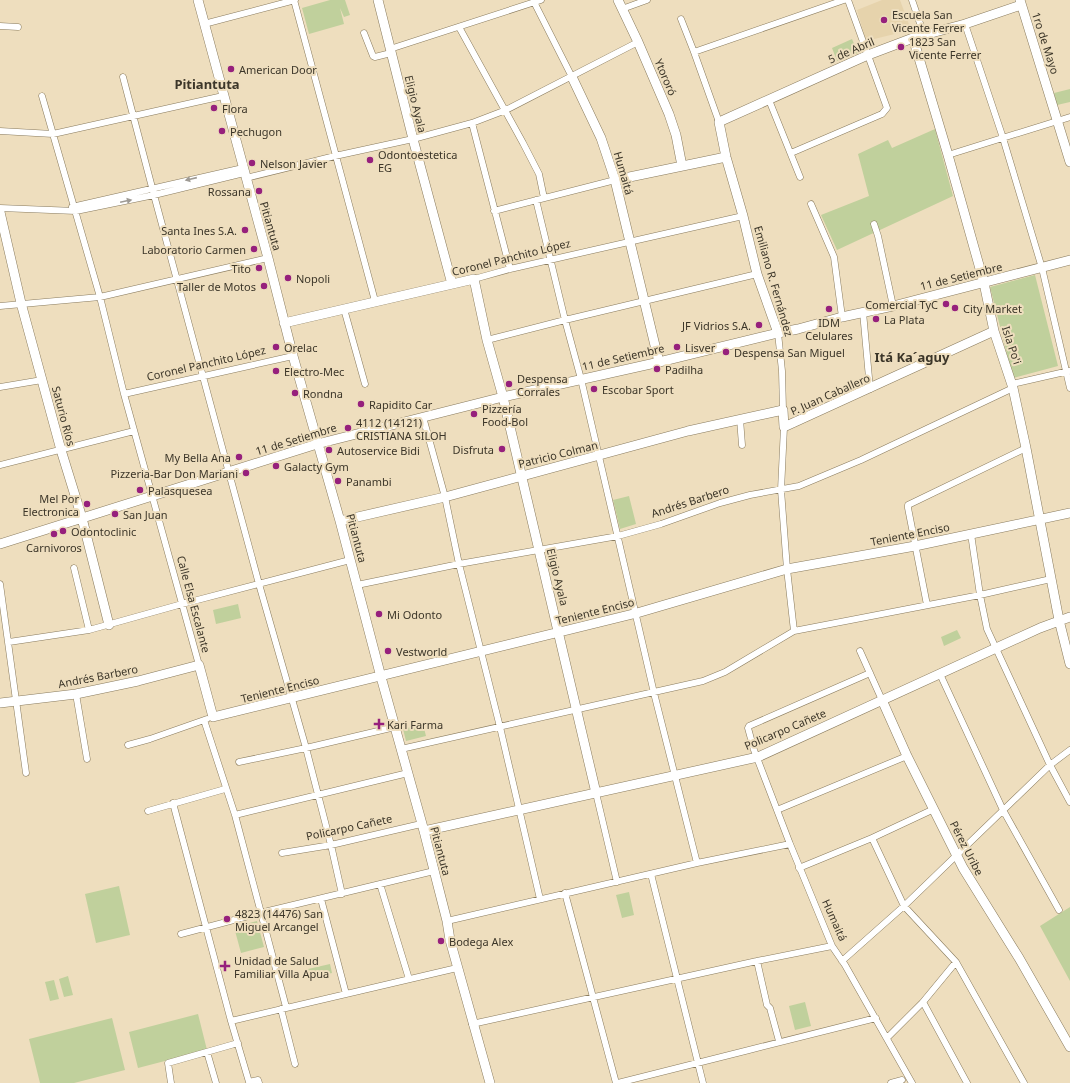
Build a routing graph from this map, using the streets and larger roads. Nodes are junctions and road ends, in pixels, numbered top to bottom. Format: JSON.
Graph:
{"nodes":[{"id":1,"x":198,"y":0,"type":"edge"},
{"id":2,"x":294,"y":0,"type":"edge"},
{"id":3,"x":378,"y":0,"type":"edge"},
{"id":4,"x":541,"y":0,"type":"edge"},
{"id":5,"x":618,"y":0,"type":"edge"},
{"id":6,"x":647,"y":0,"type":"edge"},
{"id":7,"x":844,"y":0,"type":"edge"},
{"id":8,"x":848,"y":0,"type":"edge"},
{"id":9,"x":912,"y":0,"type":"edge"},
{"id":10,"x":534,"y":2,"type":"junction"},
{"id":11,"x":1020,"y":2,"type":"edge"},
{"id":12,"x":622,"y":9,"type":"junction"},
{"id":13,"x":681,"y":19,"type":"dead end"},
{"id":14,"x":204,"y":24,"type":"junction"},
{"id":15,"x":965,"y":24,"type":"junction"},
{"id":16,"x":0,"y":26,"type":"edge"},
{"id":17,"x":18,"y":27,"type":"dead end"},
{"id":18,"x":459,"y":27,"type":"junction"},
{"id":19,"x":364,"y":33,"type":"dead end"},
{"id":20,"x":924,"y":35,"type":"junction"},
{"id":21,"x":913,"y":38,"type":"junction"},
{"id":22,"x":638,"y":42,"type":"junction"},
{"id":23,"x":390,"y":51,"type":"junction"},
{"id":24,"x":694,"y":52,"type":"junction"},
{"id":25,"x":868,"y":55,"type":"junction"},
{"id":26,"x":123,"y":76,"type":"dead end"},
{"id":27,"x":572,"y":77,"type":"junction"},
{"id":28,"x":42,"y":96,"type":"dead end"},
{"id":29,"x":223,"y":96,"type":"junction"},
{"id":30,"x":769,"y":100,"type":"junction"},
{"id":31,"x":506,"y":110,"type":"junction"},
{"id":32,"x":132,"y":116,"type":"junction"},
{"id":33,"x":1070,"y":117,"type":"edge"},
{"id":34,"x":1058,"y":120,"type":"junction"},
{"id":35,"x":472,"y":122,"type":"junction"},
{"id":36,"x":719,"y":122,"type":"junction"},
{"id":37,"x":0,"y":131,"type":"edge"},
{"id":38,"x":53,"y":134,"type":"junction"},
{"id":39,"x":1003,"y":138,"type":"junction"},
{"id":40,"x":412,"y":139,"type":"junction"},
{"id":41,"x":791,"y":153,"type":"junction"},
{"id":42,"x":948,"y":155,"type":"junction"},
{"id":43,"x":335,"y":156,"type":"junction"},
{"id":44,"x":726,"y":157,"type":"junction"},
{"id":45,"x":1070,"y":162,"type":"edge"},
{"id":46,"x":682,"y":166,"type":"junction"},
{"id":47,"x":244,"y":173,"type":"junction"},
{"id":48,"x":800,"y":176,"type":"dead end"},
{"id":49,"x":615,"y":180,"type":"junction"},
{"id":50,"x":152,"y":188,"type":"junction"},
{"id":51,"x":154,"y":195,"type":"junction"},
{"id":52,"x":544,"y":198,"type":"junction"},
{"id":53,"x":536,"y":200,"type":"junction"},
{"id":54,"x":811,"y":204,"type":"dead end"},
{"id":55,"x":0,"y":208,"type":"edge"},
{"id":56,"x":75,"y":209,"type":"junction"},
{"id":57,"x":494,"y":211,"type":"junction"},
{"id":58,"x":0,"y":212,"type":"edge"},
{"id":59,"x":743,"y":216,"type":"junction"},
{"id":60,"x":874,"y":224,"type":"dead end"},
{"id":61,"x":629,"y":241,"type":"junction"},
{"id":62,"x":268,"y":258,"type":"junction"},
{"id":63,"x":550,"y":260,"type":"junction"},
{"id":64,"x":1070,"y":260,"type":"edge"},
{"id":65,"x":1042,"y":268,"type":"junction"},
{"id":66,"x":510,"y":269,"type":"junction"},
{"id":67,"x":757,"y":274,"type":"junction"},
{"id":68,"x":474,"y":279,"type":"junction"},
{"id":69,"x":177,"y":280,"type":"junction"},
{"id":70,"x":984,"y":283,"type":"junction"},
{"id":71,"x":452,"y":284,"type":"junction"},
{"id":72,"x":100,"y":297,"type":"junction"},
{"id":73,"x":644,"y":301,"type":"junction"},
{"id":74,"x":375,"y":302,"type":"junction"},
{"id":75,"x":21,"y":303,"type":"junction"},
{"id":76,"x":0,"y":306,"type":"edge"},
{"id":77,"x":893,"y":306,"type":"junction"},
{"id":78,"x":344,"y":309,"type":"junction"},
{"id":79,"x":863,"y":312,"type":"junction"},
{"id":80,"x":842,"y":317,"type":"junction"},
{"id":81,"x":565,"y":320,"type":"junction"},
{"id":82,"x":284,"y":323,"type":"junction"},
{"id":83,"x":994,"y":331,"type":"junction"},
{"id":84,"x":778,"y":332,"type":"junction"},
{"id":85,"x":487,"y":340,"type":"junction"},
{"id":86,"x":293,"y":356,"type":"junction"},
{"id":87,"x":659,"y":362,"type":"junction"},
{"id":88,"x":1068,"y":371,"type":"edge"},
{"id":89,"x":203,"y":376,"type":"junction"},
{"id":90,"x":581,"y":379,"type":"junction"},
{"id":91,"x":42,"y":380,"type":"junction"},
{"id":92,"x":365,"y":384,"type":"dead end"},
{"id":93,"x":1012,"y":386,"type":"junction"},
{"id":94,"x":0,"y":387,"type":"edge"},
{"id":95,"x":1070,"y":388,"type":"edge"},
{"id":96,"x":870,"y":389,"type":"junction"},
{"id":97,"x":124,"y":394,"type":"junction"},
{"id":98,"x":502,"y":397,"type":"junction"},
{"id":99,"x":783,"y":410,"type":"junction"},
{"id":100,"x":423,"y":417,"type":"junction"},
{"id":101,"x":740,"y":419,"type":"junction"},
{"id":102,"x":784,"y":428,"type":"junction"},
{"id":103,"x":134,"y":431,"type":"junction"},
{"id":104,"x":317,"y":444,"type":"junction"},
{"id":105,"x":742,"y":445,"type":"dead end"},
{"id":106,"x":1026,"y":448,"type":"junction"},
{"id":107,"x":61,"y":450,"type":"junction"},
{"id":108,"x":598,"y":456,"type":"junction"},
{"id":109,"x":0,"y":465,"type":"edge"},
{"id":110,"x":229,"y":472,"type":"junction"},
{"id":111,"x":520,"y":476,"type":"junction"},
{"id":112,"x":781,"y":490,"type":"junction"},
{"id":113,"x":152,"y":497,"type":"junction"},
{"id":114,"x":445,"y":497,"type":"junction"},
{"id":115,"x":1070,"y":513,"type":"edge"},
{"id":116,"x":82,"y":518,"type":"junction"},
{"id":117,"x":1039,"y":520,"type":"junction"},
{"id":118,"x":340,"y":521,"type":"junction"},
{"id":119,"x":971,"y":534,"type":"junction"},
{"id":120,"x":618,"y":536,"type":"junction"},
{"id":121,"x":0,"y":544,"type":"edge"},
{"id":122,"x":915,"y":546,"type":"junction"},
{"id":123,"x":539,"y":550,"type":"junction"},
{"id":124,"x":350,"y":560,"type":"junction"},
{"id":125,"x":459,"y":564,"type":"junction"},
{"id":126,"x":74,"y":568,"type":"dead end"},
{"id":127,"x":787,"y":570,"type":"junction"},
{"id":128,"x":1051,"y":579,"type":"junction"},
{"id":129,"x":0,"y":584,"type":"edge"},
{"id":130,"x":259,"y":584,"type":"junction"},
{"id":131,"x":357,"y":585,"type":"junction"},
{"id":132,"x":980,"y":595,"type":"junction"},
{"id":133,"x":182,"y":604,"type":"junction"},
{"id":134,"x":927,"y":605,"type":"junction"},
{"id":135,"x":637,"y":613,"type":"junction"},
{"id":136,"x":1070,"y":617,"type":"edge"},
{"id":137,"x":1059,"y":620,"type":"junction"},
{"id":138,"x":109,"y":625,"type":"junction"},
{"id":139,"x":89,"y":630,"type":"junction"},
{"id":140,"x":794,"y":631,"type":"junction"},
{"id":141,"x":559,"y":633,"type":"junction"},
{"id":142,"x":9,"y":642,"type":"junction"},
{"id":143,"x":996,"y":648,"type":"junction"},
{"id":144,"x":480,"y":651,"type":"junction"},
{"id":145,"x":860,"y":651,"type":"dead end"},
{"id":146,"x":1070,"y":664,"type":"edge"},
{"id":147,"x":198,"y":665,"type":"junction"},
{"id":148,"x":870,"y":672,"type":"junction"},
{"id":149,"x":940,"y":674,"type":"junction"},
{"id":150,"x":381,"y":677,"type":"junction"},
{"id":151,"x":654,"y":693,"type":"junction"},
{"id":152,"x":76,"y":694,"type":"junction"},
{"id":153,"x":292,"y":698,"type":"junction"},
{"id":154,"x":882,"y":700,"type":"junction"},
{"id":155,"x":16,"y":701,"type":"junction"},
{"id":156,"x":0,"y":703,"type":"edge"},
{"id":157,"x":576,"y":709,"type":"junction"},
{"id":158,"x":209,"y":719,"type":"junction"},
{"id":159,"x":395,"y":727,"type":"junction"},
{"id":160,"x":500,"y":727,"type":"junction"},
{"id":161,"x":128,"y":745,"type":"dead end"},
{"id":162,"x":306,"y":748,"type":"junction"},
{"id":163,"x":401,"y":749,"type":"junction"},
{"id":164,"x":1070,"y":750,"type":"edge"},
{"id":165,"x":908,"y":756,"type":"junction"},
{"id":166,"x":758,"y":757,"type":"junction"},
{"id":167,"x":87,"y":759,"type":"dead end"},
{"id":168,"x":239,"y":762,"type":"dead end"},
{"id":169,"x":1050,"y":765,"type":"junction"},
{"id":170,"x":26,"y":773,"type":"dead end"},
{"id":171,"x":408,"y":773,"type":"junction"},
{"id":172,"x":675,"y":775,"type":"junction"},
{"id":173,"x":225,"y":788,"type":"junction"},
{"id":174,"x":596,"y":793,"type":"junction"},
{"id":175,"x":318,"y":795,"type":"junction"},
{"id":176,"x":1070,"y":802,"type":"edge"},
{"id":177,"x":173,"y":803,"type":"junction"},
{"id":178,"x":518,"y":809,"type":"junction"},
{"id":179,"x":934,"y":809,"type":"junction"},
{"id":180,"x":778,"y":810,"type":"junction"},
{"id":181,"x":1003,"y":810,"type":"junction"},
{"id":182,"x":148,"y":811,"type":"dead end"},
{"id":183,"x":234,"y":815,"type":"junction"},
{"id":184,"x":423,"y":828,"type":"junction"},
{"id":185,"x":872,"y":838,"type":"junction"},
{"id":186,"x":790,"y":844,"type":"junction"},
{"id":187,"x":332,"y":845,"type":"junction"},
{"id":188,"x":282,"y":853,"type":"dead end"},
{"id":189,"x":956,"y":856,"type":"junction"},
{"id":190,"x":697,"y":863,"type":"junction"},
{"id":191,"x":799,"y":868,"type":"junction"},
{"id":192,"x":434,"y":871,"type":"junction"},
{"id":193,"x":651,"y":874,"type":"junction"},
{"id":194,"x":617,"y":882,"type":"junction"},
{"id":195,"x":380,"y":884,"type":"junction"},
{"id":196,"x":565,"y":893,"type":"junction"},
{"id":197,"x":342,"y":894,"type":"junction"},
{"id":198,"x":322,"y":899,"type":"junction"},
{"id":199,"x":540,"y":899,"type":"junction"},
{"id":200,"x":904,"y":906,"type":"junction"},
{"id":201,"x":1059,"y":910,"type":"dead end"},
{"id":202,"x":260,"y":913,"type":"junction"},
{"id":203,"x":447,"y":921,"type":"junction"},
{"id":204,"x":207,"y":927,"type":"junction"},
{"id":205,"x":181,"y":934,"type":"dead end"},
{"id":206,"x":832,"y":946,"type":"junction"},
{"id":207,"x":757,"y":961,"type":"junction"},
{"id":208,"x":842,"y":961,"type":"junction"},
{"id":209,"x":956,"y":962,"type":"junction"},
{"id":210,"x":457,"y":968,"type":"junction"},
{"id":211,"x":677,"y":978,"type":"junction"},
{"id":212,"x":409,"y":979,"type":"junction"},
{"id":213,"x":346,"y":994,"type":"junction"},
{"id":214,"x":593,"y":997,"type":"junction"},
{"id":215,"x":923,"y":1002,"type":"junction"},
{"id":216,"x":283,"y":1008,"type":"junction"},
{"id":217,"x":876,"y":1018,"type":"junction"},
{"id":218,"x":232,"y":1021,"type":"junction"},
{"id":219,"x":472,"y":1024,"type":"junction"},
{"id":220,"x":887,"y":1038,"type":"junction"},
{"id":221,"x":779,"y":1041,"type":"junction"},
{"id":222,"x":238,"y":1043,"type":"junction"},
{"id":223,"x":1070,"y":1047,"type":"edge"},
{"id":224,"x":207,"y":1052,"type":"junction"},
{"id":225,"x":699,"y":1063,"type":"junction"},
{"id":226,"x":295,"y":1064,"type":"dead end"},
{"id":227,"x":902,"y":1080,"type":"dead end"},
{"id":228,"x":249,"y":1082,"type":"edge"},
{"id":229,"x":171,"y":1083,"type":"edge"},
{"id":230,"x":216,"y":1083,"type":"edge"},
{"id":231,"x":259,"y":1083,"type":"edge"},
{"id":232,"x":490,"y":1083,"type":"edge"},
{"id":233,"x":617,"y":1083,"type":"edge"},
{"id":234,"x":703,"y":1083,"type":"edge"},
{"id":235,"x":891,"y":1083,"type":"edge"},
{"id":236,"x":912,"y":1083,"type":"edge"},
{"id":237,"x":967,"y":1083,"type":"edge"},
{"id":238,"x":1024,"y":1083,"type":"edge"}],
"edges":[{"from":1,"to":14,"type":"street","name":"Pitiantuta"},
{"from":2,"to":14,"type":"street"},
{"from":2,"to":43,"type":"street"},
{"from":3,"to":23,"type":"street","name":"Eligio Ayala"},
{"from":4,"to":10,"type":"street"},
{"from":5,"to":12,"type":"street","name":"Ytororó"},
{"from":6,"to":12,"type":"street"},
{"from":7,"to":24,"type":"street"},
{"from":8,"to":25,"type":"street"},
{"from":9,"to":20,"type":"street"},
{"from":10,"to":18,"type":"street"},
{"from":10,"to":27,"type":"street","name":"Humaitá"},
{"from":11,"to":15,"type":"street","name":"5 de Abril"},
{"from":11,"to":34,"type":"street","name":"1ro de Mayo"},
{"from":12,"to":22,"type":"street","name":"Ytororó"},
{"from":13,"to":24,"type":"street","name":"Emiliano R. Fernández"},
{"from":14,"to":29,"type":"street","name":"Pitiantuta"},
{"from":15,"to":20,"type":"street","name":"5 de Abril"},
{"from":15,"to":39,"type":"street"},
{"from":16,"to":17,"type":"street"},
{"from":18,"to":23,"type":"street"},
{"from":18,"to":31,"type":"street"},
{"from":19,"to":23,"type":"street"},
{"from":20,"to":21,"type":"street","name":"5 de Abril"},
{"from":21,"to":25,"type":"street","name":"5 de Abril"},
{"from":21,"to":42,"type":"street","name":"Isla Po'i"},
{"from":22,"to":27,"type":"street"},
{"from":22,"to":46,"type":"street","name":"Ytororó"},
{"from":23,"to":40,"type":"street","name":"Eligio Ayala"},
{"from":24,"to":36,"type":"street","name":"Emiliano R. Fernández"},
{"from":25,"to":30,"type":"street","name":"5 de Abril"},
{"from":25,"to":41,"type":"street"},
{"from":26,"to":32,"type":"street"},
{"from":27,"to":31,"type":"street"},
{"from":27,"to":49,"type":"street","name":"Humaitá"},
{"from":28,"to":38,"type":"street","name":"Calle Elsa Escalante"},
{"from":29,"to":32,"type":"street"},
{"from":29,"to":47,"type":"street","name":"Pitiantuta"},
{"from":30,"to":36,"type":"street","name":"5 de Abril"},
{"from":30,"to":41,"type":"street"},
{"from":31,"to":35,"type":"street"},
{"from":31,"to":52,"type":"street"},
{"from":32,"to":38,"type":"street"},
{"from":32,"to":50,"type":"street"},
{"from":33,"to":34,"type":"street"},
{"from":34,"to":39,"type":"street"},
{"from":34,"to":45,"type":"street","name":"1ro de Mayo"},
{"from":35,"to":40,"type":"street"},
{"from":35,"to":57,"type":"street"},
{"from":36,"to":44,"type":"street","name":"Emiliano R. Fernández"},
{"from":37,"to":38,"type":"street"},
{"from":38,"to":56,"type":"street","name":"Calle Elsa Escalante"},
{"from":39,"to":42,"type":"street"},
{"from":39,"to":65,"type":"street"},
{"from":40,"to":43,"type":"street"},
{"from":40,"to":71,"type":"street","name":"Eligio Ayala"},
{"from":41,"to":48,"type":"street"},
{"from":42,"to":70,"type":"street","name":"Isla Po'i"},
{"from":43,"to":47,"type":"street"},
{"from":43,"to":74,"type":"street"},
{"from":44,"to":46,"type":"street"},
{"from":44,"to":59,"type":"street","name":"Emiliano R. Fernández"},
{"from":46,"to":49,"type":"street"},
{"from":47,"to":50,"type":"street","one_way":true},
{"from":47,"to":51,"type":"street"},
{"from":47,"to":62,"type":"street","name":"Pitiantuta"},
{"from":49,"to":52,"type":"street"},
{"from":49,"to":61,"type":"street","name":"Humaitá"},
{"from":50,"to":51,"type":"street"},
{"from":50,"to":56,"type":"street"},
{"from":56,"to":51,"type":"street","one_way":true},
{"from":51,"to":69,"type":"street"},
{"from":52,"to":53,"type":"street"},
{"from":53,"to":57,"type":"street"},
{"from":53,"to":63,"type":"street"},
{"from":54,"to":80,"type":"street"},
{"from":55,"to":56,"type":"street"},
{"from":56,"to":72,"type":"street","name":"Calle Elsa Escalante"},
{"from":57,"to":66,"type":"street"},
{"from":58,"to":75,"type":"street","name":"Saturio Ríos"},
{"from":59,"to":61,"type":"street","name":"Coronel Panchito López"},
{"from":59,"to":67,"type":"street","name":"Emiliano R. Fernández"},
{"from":60,"to":77,"type":"street"},
{"from":61,"to":63,"type":"street","name":"Coronel Panchito López"},
{"from":61,"to":73,"type":"street","name":"Humaitá"},
{"from":62,"to":69,"type":"street"},
{"from":62,"to":82,"type":"street","name":"Pitiantuta"},
{"from":63,"to":66,"type":"street","name":"Coronel Panchito López"},
{"from":63,"to":81,"type":"street"},
{"from":64,"to":65,"type":"street","name":"11 de Setiembre"},
{"from":65,"to":70,"type":"street","name":"11 de Setiembre"},
{"from":65,"to":88,"type":"street"},
{"from":66,"to":68,"type":"street","name":"Coronel Panchito López"},
{"from":67,"to":73,"type":"street"},
{"from":67,"to":84,"type":"street","name":"Emiliano R. Fernández"},
{"from":68,"to":71,"type":"street","name":"Coronel Panchito López"},
{"from":68,"to":85,"type":"street","name":"Eligio Ayala"},
{"from":69,"to":72,"type":"street"},
{"from":69,"to":89,"type":"street"},
{"from":70,"to":77,"type":"street","name":"11 de Setiembre"},
{"from":70,"to":83,"type":"street","name":"Isla Po'i"},
{"from":71,"to":74,"type":"street","name":"Coronel Panchito López"},
{"from":72,"to":75,"type":"street"},
{"from":72,"to":97,"type":"street","name":"Calle Elsa Escalante"},
{"from":73,"to":81,"type":"street"},
{"from":73,"to":87,"type":"street","name":"Humaitá"},
{"from":74,"to":78,"type":"street","name":"Coronel Panchito López"},
{"from":75,"to":76,"type":"street"},
{"from":75,"to":91,"type":"street","name":"Saturio Ríos"},
{"from":77,"to":79,"type":"street","name":"11 de Setiembre"},
{"from":78,"to":82,"type":"street","name":"Coronel Panchito López"},
{"from":78,"to":92,"type":"street"},
{"from":79,"to":80,"type":"street","name":"11 de Setiembre"},
{"from":79,"to":96,"type":"street"},
{"from":80,"to":84,"type":"street","name":"11 de Setiembre"},
{"from":81,"to":85,"type":"street"},
{"from":81,"to":90,"type":"street"},
{"from":82,"to":86,"type":"street","name":"Pitiantuta"},
{"from":83,"to":93,"type":"street","name":"Isla Po'i"},
{"from":83,"to":96,"type":"street","name":"P. Juan Caballero"},
{"from":84,"to":87,"type":"street","name":"11 de Setiembre"},
{"from":84,"to":99,"type":"street","name":"Emiliano R. Fernández"},
{"from":85,"to":98,"type":"street","name":"Eligio Ayala"},
{"from":86,"to":89,"type":"street","name":"Coronel Panchito López"},
{"from":86,"to":104,"type":"street","name":"Pitiantuta"},
{"from":87,"to":90,"type":"street","name":"11 de Setiembre"},
{"from":88,"to":93,"type":"street","name":"Andrés Barbero"},
{"from":88,"to":95,"type":"street"},
{"from":89,"to":97,"type":"street","name":"Coronel Panchito López"},
{"from":89,"to":110,"type":"street"},
{"from":90,"to":98,"type":"street","name":"11 de Setiembre"},
{"from":90,"to":108,"type":"street"},
{"from":91,"to":94,"type":"street"},
{"from":91,"to":107,"type":"street","name":"Saturio Ríos"},
{"from":93,"to":106,"type":"street","name":"Isla Po'i"},
{"from":93,"to":112,"type":"street","name":"Andrés Barbero"},
{"from":96,"to":102,"type":"street","name":"P. Juan Caballero"},
{"from":97,"to":103,"type":"street","name":"Calle Elsa Escalante"},
{"from":98,"to":100,"type":"street","name":"11 de Setiembre"},
{"from":98,"to":111,"type":"street","name":"Eligio Ayala"},
{"from":99,"to":101,"type":"street","name":"Patricio Colman"},
{"from":99,"to":102,"type":"street","name":"Emiliano R. Fernández"},
{"from":100,"to":104,"type":"street","name":"11 de Setiembre"},
{"from":100,"to":114,"type":"street"},
{"from":101,"to":105,"type":"street"},
{"from":101,"to":108,"type":"street","name":"Patricio Colman"},
{"from":102,"to":112,"type":"street","name":"Emiliano R. Fernández"},
{"from":103,"to":107,"type":"street"},
{"from":103,"to":113,"type":"street","name":"Calle Elsa Escalante"},
{"from":104,"to":110,"type":"street","name":"11 de Setiembre"},
{"from":104,"to":118,"type":"street","name":"Pitiantuta"},
{"from":106,"to":117,"type":"street","name":"Isla Po'i"},
{"from":106,"to":122,"type":"street"},
{"from":107,"to":109,"type":"street"},
{"from":107,"to":116,"type":"street","name":"Saturio Ríos"},
{"from":108,"to":111,"type":"street","name":"Patricio Colman"},
{"from":108,"to":120,"type":"street"},
{"from":110,"to":113,"type":"street","name":"11 de Setiembre"},
{"from":110,"to":130,"type":"street"},
{"from":111,"to":114,"type":"street","name":"Patricio Colman"},
{"from":111,"to":123,"type":"street","name":"Eligio Ayala"},
{"from":112,"to":120,"type":"street","name":"Andrés Barbero"},
{"from":112,"to":127,"type":"street","name":"Emiliano R. Fernández"},
{"from":113,"to":116,"type":"street","name":"11 de Setiembre"},
{"from":113,"to":133,"type":"street","name":"Calle Elsa Escalante"},
{"from":114,"to":118,"type":"street","name":"Patricio Colman"},
{"from":114,"to":125,"type":"street"},
{"from":115,"to":117,"type":"street","name":"Teniente Enciso"},
{"from":116,"to":121,"type":"street","name":"11 de Setiembre"},
{"from":116,"to":138,"type":"street","name":"Saturio Ríos"},
{"from":117,"to":119,"type":"street","name":"Teniente Enciso"},
{"from":117,"to":128,"type":"street","name":"Isla Po'i"},
{"from":118,"to":124,"type":"street","name":"Pitiantuta"},
{"from":119,"to":122,"type":"street","name":"Teniente Enciso"},
{"from":119,"to":132,"type":"street"},
{"from":120,"to":123,"type":"street","name":"Andrés Barbero"},
{"from":120,"to":135,"type":"street"},
{"from":122,"to":127,"type":"street","name":"Teniente Enciso"},
{"from":122,"to":134,"type":"street"},
{"from":123,"to":125,"type":"street","name":"Andrés Barbero"},
{"from":123,"to":141,"type":"street","name":"Eligio Ayala"},
{"from":124,"to":130,"type":"street"},
{"from":124,"to":131,"type":"street","name":"Pitiantuta"},
{"from":125,"to":131,"type":"street","name":"Andrés Barbero"},
{"from":125,"to":144,"type":"street"},
{"from":126,"to":139,"type":"street"},
{"from":127,"to":135,"type":"street","name":"Teniente Enciso"},
{"from":127,"to":140,"type":"street","name":"Emiliano R. Fernández"},
{"from":128,"to":132,"type":"street"},
{"from":128,"to":137,"type":"street","name":"Isla Po'i"},
{"from":129,"to":142,"type":"street"},
{"from":130,"to":133,"type":"street"},
{"from":130,"to":153,"type":"street"},
{"from":131,"to":150,"type":"street","name":"Pitiantuta"},
{"from":132,"to":134,"type":"street"},
{"from":132,"to":143,"type":"street"},
{"from":133,"to":138,"type":"street"},
{"from":133,"to":147,"type":"street","name":"Calle Elsa Escalante"},
{"from":134,"to":140,"type":"street"},
{"from":135,"to":141,"type":"street","name":"Teniente Enciso"},
{"from":135,"to":151,"type":"street"},
{"from":136,"to":137,"type":"street","name":"Policarpo Cañete"},
{"from":137,"to":143,"type":"street","name":"Policarpo Cañete"},
{"from":137,"to":146,"type":"street","name":"Isla Po'i"},
{"from":138,"to":139,"type":"street"},
{"from":139,"to":142,"type":"street"},
{"from":140,"to":151,"type":"street"},
{"from":141,"to":144,"type":"street","name":"Teniente Enciso"},
{"from":141,"to":157,"type":"street","name":"Eligio Ayala"},
{"from":142,"to":155,"type":"street"},
{"from":143,"to":149,"type":"street","name":"Policarpo Cañete"},
{"from":143,"to":169,"type":"street"},
{"from":144,"to":150,"type":"street","name":"Teniente Enciso"},
{"from":144,"to":160,"type":"street"},
{"from":145,"to":148,"type":"street","name":"Pérez Uribe"},
{"from":147,"to":152,"type":"street","name":"Andrés Barbero"},
{"from":147,"to":158,"type":"street","name":"Calle Elsa Escalante"},
{"from":148,"to":154,"type":"street","name":"Pérez Uribe"},
{"from":148,"to":166,"type":"street","name":"Humaitá"},
{"from":149,"to":154,"type":"street","name":"Policarpo Cañete"},
{"from":149,"to":181,"type":"street"},
{"from":150,"to":153,"type":"street","name":"Teniente Enciso"},
{"from":150,"to":159,"type":"street","name":"Pitiantuta"},
{"from":151,"to":157,"type":"street"},
{"from":151,"to":172,"type":"street"},
{"from":152,"to":155,"type":"street","name":"Andrés Barbero"},
{"from":152,"to":167,"type":"street"},
{"from":153,"to":158,"type":"street","name":"Teniente Enciso"},
{"from":153,"to":162,"type":"street"},
{"from":154,"to":165,"type":"street","name":"Pérez Uribe"},
{"from":154,"to":166,"type":"street","name":"Policarpo Cañete"},
{"from":155,"to":156,"type":"street","name":"Andrés Barbero"},
{"from":155,"to":170,"type":"street"},
{"from":157,"to":160,"type":"street"},
{"from":157,"to":174,"type":"street","name":"Eligio Ayala"},
{"from":158,"to":161,"type":"street","name":"Teniente Enciso"},
{"from":158,"to":173,"type":"street"},
{"from":159,"to":162,"type":"street"},
{"from":159,"to":163,"type":"street","name":"Pitiantuta"},
{"from":160,"to":163,"type":"street"},
{"from":160,"to":178,"type":"street"},
{"from":162,"to":168,"type":"street"},
{"from":162,"to":175,"type":"street"},
{"from":163,"to":171,"type":"street","name":"Pitiantuta"},
{"from":164,"to":169,"type":"street"},
{"from":165,"to":179,"type":"street","name":"Pérez Uribe"},
{"from":165,"to":180,"type":"street"},
{"from":166,"to":172,"type":"street","name":"Policarpo Cañete"},
{"from":166,"to":180,"type":"street","name":"Humaitá"},
{"from":169,"to":176,"type":"street"},
{"from":169,"to":181,"type":"street"},
{"from":171,"to":175,"type":"street"},
{"from":171,"to":184,"type":"street","name":"Pitiantuta"},
{"from":172,"to":174,"type":"street","name":"Policarpo Cañete"},
{"from":172,"to":190,"type":"street"},
{"from":173,"to":177,"type":"street"},
{"from":173,"to":183,"type":"street"},
{"from":174,"to":178,"type":"street","name":"Policarpo Cañete"},
{"from":174,"to":194,"type":"street","name":"Eligio Ayala"},
{"from":175,"to":183,"type":"street"},
{"from":175,"to":187,"type":"street"},
{"from":177,"to":182,"type":"street"},
{"from":177,"to":204,"type":"street"},
{"from":178,"to":184,"type":"street","name":"Policarpo Cañete"},
{"from":178,"to":199,"type":"street"},
{"from":179,"to":185,"type":"street"},
{"from":179,"to":189,"type":"street","name":"Pérez Uribe"},
{"from":180,"to":186,"type":"street","name":"Humaitá"},
{"from":181,"to":189,"type":"street"},
{"from":181,"to":201,"type":"street"},
{"from":183,"to":202,"type":"street"},
{"from":184,"to":187,"type":"street","name":"Policarpo Cañete"},
{"from":184,"to":192,"type":"street","name":"Pitiantuta"},
{"from":185,"to":191,"type":"street"},
{"from":185,"to":200,"type":"street"},
{"from":186,"to":190,"type":"street"},
{"from":186,"to":191,"type":"street","name":"Humaitá"},
{"from":187,"to":188,"type":"street","name":"Policarpo Cañete"},
{"from":187,"to":197,"type":"street"},
{"from":189,"to":200,"type":"street"},
{"from":189,"to":223,"type":"street","name":"Pérez Uribe"},
{"from":190,"to":193,"type":"street"},
{"from":191,"to":206,"type":"street","name":"Humaitá"},
{"from":192,"to":195,"type":"street"},
{"from":192,"to":203,"type":"street","name":"Pitiantuta"},
{"from":193,"to":194,"type":"street"},
{"from":193,"to":211,"type":"street"},
{"from":194,"to":196,"type":"street"},
{"from":195,"to":197,"type":"street"},
{"from":195,"to":212,"type":"street"},
{"from":196,"to":199,"type":"street"},
{"from":196,"to":214,"type":"street"},
{"from":197,"to":198,"type":"street"},
{"from":198,"to":202,"type":"street"},
{"from":198,"to":213,"type":"street"},
{"from":199,"to":203,"type":"street"},
{"from":200,"to":208,"type":"street"},
{"from":200,"to":209,"type":"street"},
{"from":202,"to":204,"type":"street"},
{"from":202,"to":216,"type":"street"},
{"from":203,"to":210,"type":"street","name":"Pitiantuta"},
{"from":204,"to":205,"type":"street"},
{"from":204,"to":218,"type":"street"},
{"from":206,"to":207,"type":"street"},
{"from":206,"to":208,"type":"street","name":"Humaitá"},
{"from":207,"to":211,"type":"street"},
{"from":207,"to":221,"type":"street"},
{"from":208,"to":217,"type":"street","name":"Humaitá"},
{"from":209,"to":215,"type":"street"},
{"from":209,"to":238,"type":"street"},
{"from":210,"to":212,"type":"street"},
{"from":210,"to":219,"type":"street","name":"Pitiantuta"},
{"from":211,"to":214,"type":"street"},
{"from":211,"to":225,"type":"street"},
{"from":212,"to":213,"type":"street"},
{"from":213,"to":216,"type":"street"},
{"from":214,"to":219,"type":"street"},
{"from":214,"to":233,"type":"street"},
{"from":215,"to":220,"type":"street"},
{"from":215,"to":237,"type":"street"},
{"from":216,"to":218,"type":"street"},
{"from":216,"to":226,"type":"street"},
{"from":217,"to":220,"type":"street","name":"Humaitá"},
{"from":217,"to":221,"type":"street"},
{"from":218,"to":222,"type":"street"},
{"from":219,"to":232,"type":"street","name":"Pitiantuta"},
{"from":220,"to":236,"type":"street","name":"Humaitá"},
{"from":221,"to":225,"type":"street"},
{"from":222,"to":224,"type":"street"},
{"from":222,"to":228,"type":"street"},
{"from":224,"to":229,"type":"street"},
{"from":224,"to":230,"type":"street"},
{"from":225,"to":233,"type":"street"},
{"from":225,"to":234,"type":"street"},
{"from":227,"to":235,"type":"street"},
{"from":228,"to":231,"type":"street"}]}
